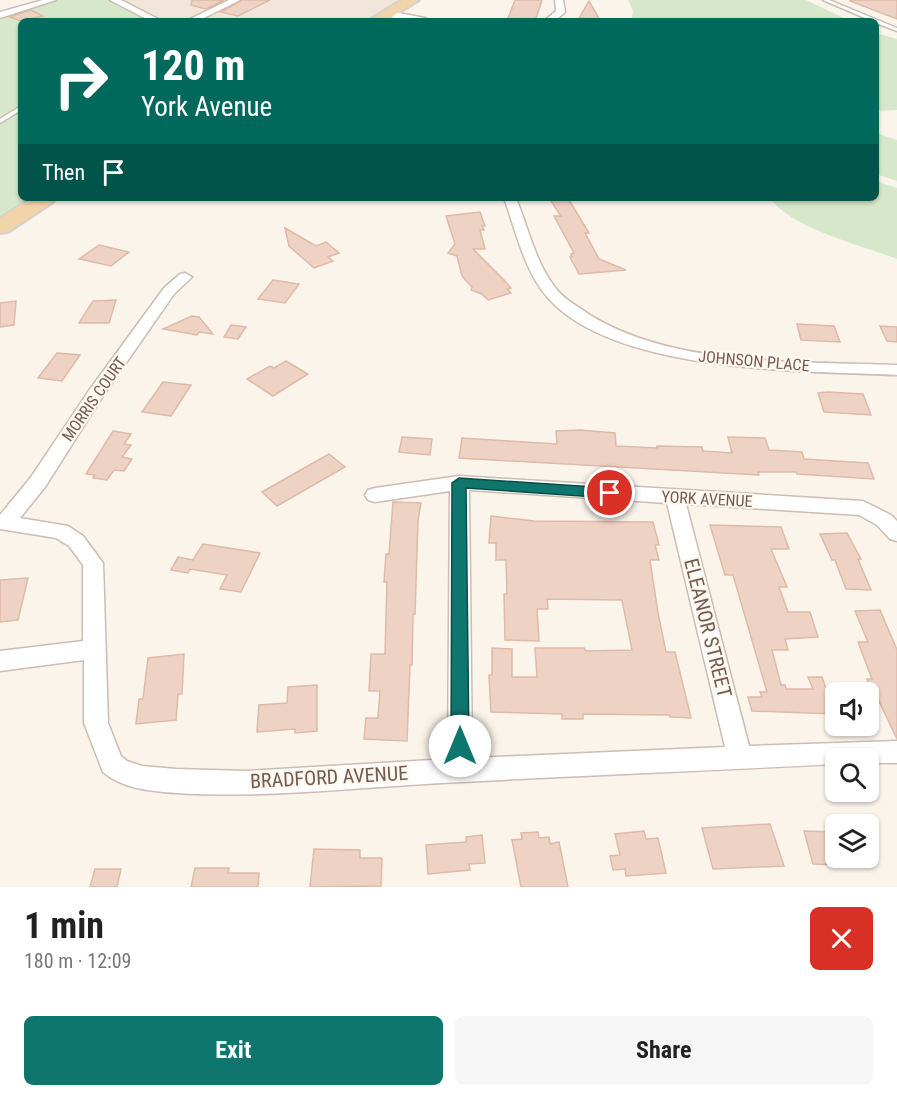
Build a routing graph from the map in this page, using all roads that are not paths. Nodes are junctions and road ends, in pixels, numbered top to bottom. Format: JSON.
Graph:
{"nodes":[{"id":1,"x":52,"y":0,"type":"edge"},
{"id":2,"x":114,"y":0,"type":"edge"},
{"id":3,"x":236,"y":0,"type":"edge"},
{"id":4,"x":412,"y":0,"type":"edge"},
{"id":5,"x":559,"y":0,"type":"edge"},
{"id":6,"x":825,"y":0,"type":"edge"},
{"id":7,"x":833,"y":2,"type":"edge"},
{"id":8,"x":0,"y":15,"type":"edge"},
{"id":9,"x":151,"y":18,"type":"edge"},
{"id":10,"x":197,"y":18,"type":"edge"},
{"id":11,"x":382,"y":18,"type":"edge"},
{"id":12,"x":553,"y":18,"type":"edge"},
{"id":13,"x":869,"y":18,"type":"edge"},
{"id":14,"x":879,"y":22,"type":"edge"},
{"id":15,"x":897,"y":30,"type":"edge"},
{"id":16,"x":18,"y":110,"type":"edge"},
{"id":17,"x":0,"y":121,"type":"edge"},
{"id":18,"x":41,"y":201,"type":"edge"},
{"id":19,"x":511,"y":201,"type":"edge"},
{"id":20,"x":0,"y":227,"type":"edge"},
{"id":21,"x":184,"y":278,"type":"dead end"},
{"id":22,"x":897,"y":370,"type":"edge"},
{"id":23,"x":459,"y":483,"type":"junction"},
{"id":24,"x":375,"y":495,"type":"dead end"},
{"id":25,"x":675,"y":498,"type":"junction"},
{"id":26,"x":3,"y":523,"type":"edge"},
{"id":27,"x":894,"y":531,"type":"edge"},
{"id":28,"x":96,"y":649,"type":"junction"},
{"id":29,"x":0,"y":662,"type":"edge"},
{"id":30,"x":897,"y":752,"type":"edge"},
{"id":31,"x":740,"y":759,"type":"junction"},
{"id":32,"x":460,"y":770,"type":"junction"}],
"edges":[{"from":1,"to":8,"type":"street"},
{"from":2,"to":9,"type":"street"},
{"from":3,"to":10,"type":"street"},
{"from":4,"to":11,"type":"main road"},
{"from":5,"to":12,"type":"street"},
{"from":6,"to":7,"type":"lane"},
{"from":7,"to":13,"type":"lane"},
{"from":14,"to":15,"type":"lane"},
{"from":16,"to":17,"type":"lane"},
{"from":18,"to":20,"type":"main road"},
{"from":19,"to":22,"type":"street","name":"JOHNSON PLACE"},
{"from":21,"to":26,"type":"street","name":"MORRIS COURT"},
{"from":23,"to":24,"type":"street","name":"YORK AVENUE"},
{"from":23,"to":25,"type":"street","name":"YORK AVENUE"},
{"from":23,"to":32,"type":"street"},
{"from":25,"to":27,"type":"street","name":"YORK AVENUE"},
{"from":25,"to":31,"type":"street","name":"ELEANOR STREET"},
{"from":26,"to":28,"type":"street","name":"BRADFORD AVENUE"},
{"from":28,"to":29,"type":"street"},
{"from":28,"to":32,"type":"street","name":"BRADFORD AVENUE"},
{"from":30,"to":31,"type":"street","name":"BRADFORD AVENUE"},
{"from":31,"to":32,"type":"street","name":"BRADFORD AVENUE"}]}
